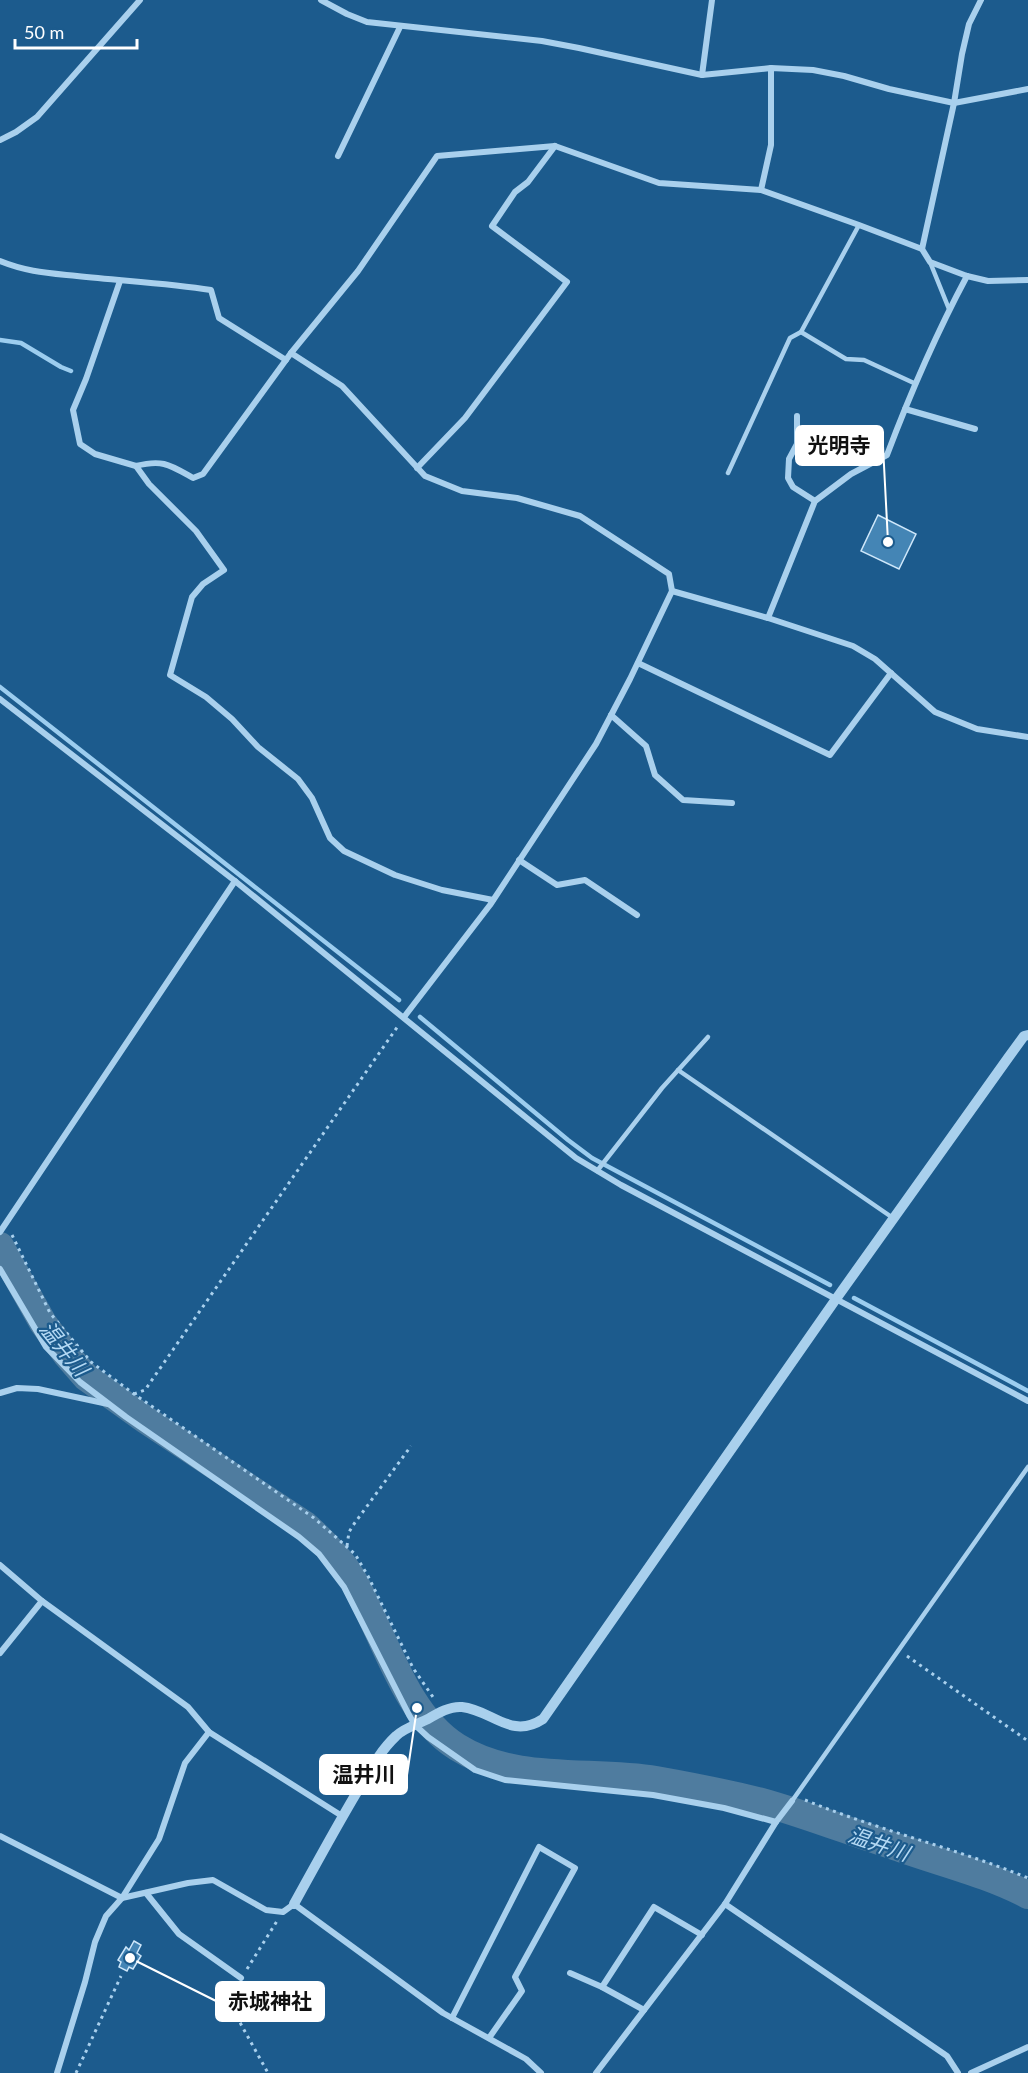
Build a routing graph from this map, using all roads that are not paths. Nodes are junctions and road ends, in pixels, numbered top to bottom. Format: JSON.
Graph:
{"nodes":[{"id":1,"x":140,"y":0,"type":"edge"},
{"id":2,"x":321,"y":0,"type":"edge"},
{"id":3,"x":712,"y":0,"type":"edge"},
{"id":4,"x":981,"y":0,"type":"edge"},
{"id":5,"x":400,"y":27,"type":"junction"},
{"id":6,"x":771,"y":68,"type":"junction"},
{"id":7,"x":702,"y":75,"type":"junction"},
{"id":8,"x":1028,"y":89,"type":"edge"},
{"id":9,"x":954,"y":103,"type":"junction"},
{"id":10,"x":0,"y":140,"type":"edge"},
{"id":11,"x":555,"y":146,"type":"junction"},
{"id":12,"x":338,"y":156,"type":"dead end"},
{"id":13,"x":761,"y":190,"type":"junction"},
{"id":14,"x":860,"y":225,"type":"junction"},
{"id":15,"x":922,"y":249,"type":"junction"},
{"id":16,"x":0,"y":261,"type":"edge"},
{"id":17,"x":930,"y":262,"type":"junction"},
{"id":18,"x":967,"y":276,"type":"junction"},
{"id":19,"x":1028,"y":280,"type":"edge"},
{"id":20,"x":120,"y":281,"type":"junction"},
{"id":21,"x":949,"y":309,"type":"junction"},
{"id":22,"x":801,"y":332,"type":"junction"},
{"id":23,"x":291,"y":353,"type":"junction"},
{"id":24,"x":286,"y":360,"type":"junction"},
{"id":25,"x":916,"y":384,"type":"junction"},
{"id":26,"x":905,"y":409,"type":"junction"},
{"id":27,"x":797,"y":416,"type":"dead end"},
{"id":28,"x":975,"y":429,"type":"dead end"},
{"id":29,"x":136,"y":466,"type":"junction"},
{"id":30,"x":417,"y":468,"type":"junction"},
{"id":31,"x":728,"y":473,"type":"dead end"},
{"id":32,"x":815,"y":501,"type":"junction"},
{"id":33,"x":672,"y":591,"type":"junction"},
{"id":34,"x":768,"y":618,"type":"junction"},
{"id":35,"x":638,"y":663,"type":"junction"},
{"id":36,"x":891,"y":673,"type":"junction"},
{"id":37,"x":0,"y":699,"type":"edge"},
{"id":38,"x":611,"y":716,"type":"junction"},
{"id":39,"x":1028,"y":737,"type":"edge"},
{"id":40,"x":732,"y":803,"type":"dead end"},
{"id":41,"x":519,"y":860,"type":"junction"},
{"id":42,"x":235,"y":881,"type":"junction"},
{"id":43,"x":493,"y":900,"type":"junction"},
{"id":44,"x":637,"y":915,"type":"dead end"},
{"id":45,"x":404,"y":1017,"type":"junction"},
{"id":46,"x":1027,"y":1034,"type":"edge"},
{"id":47,"x":708,"y":1037,"type":"dead end"},
{"id":48,"x":678,"y":1070,"type":"junction"},
{"id":49,"x":597,"y":1171,"type":"junction"},
{"id":50,"x":894,"y":1218,"type":"junction"},
{"id":51,"x":3,"y":1228,"type":"edge"},
{"id":52,"x":0,"y":1269,"type":"edge"},
{"id":53,"x":836,"y":1299,"type":"junction"},
{"id":54,"x":0,"y":1393,"type":"edge"},
{"id":55,"x":1028,"y":1401,"type":"edge"},
{"id":56,"x":110,"y":1404,"type":"junction"},
{"id":57,"x":1028,"y":1467,"type":"edge"},
{"id":58,"x":0,"y":1565,"type":"edge"},
{"id":59,"x":42,"y":1601,"type":"junction"},
{"id":60,"x":0,"y":1653,"type":"edge"},
{"id":61,"x":419,"y":1723,"type":"junction"},
{"id":62,"x":209,"y":1732,"type":"junction"},
{"id":63,"x":793,"y":1799,"type":"joint"},
{"id":64,"x":342,"y":1816,"type":"junction"},
{"id":65,"x":778,"y":1819,"type":"junction"},
{"id":66,"x":0,"y":1836,"type":"edge"},
{"id":67,"x":146,"y":1893,"type":"junction"},
{"id":68,"x":122,"y":1898,"type":"junction"},
{"id":69,"x":294,"y":1904,"type":"junction"},
{"id":70,"x":725,"y":1904,"type":"junction"},
{"id":71,"x":702,"y":1935,"type":"junction"},
{"id":72,"x":570,"y":1973,"type":"dead end"},
{"id":73,"x":241,"y":1977,"type":"road end"},
{"id":74,"x":602,"y":1987,"type":"junction"},
{"id":75,"x":644,"y":2010,"type":"junction"},
{"id":76,"x":452,"y":2018,"type":"junction"},
{"id":77,"x":489,"y":2038,"type":"junction"},
{"id":78,"x":1028,"y":2047,"type":"edge"},
{"id":79,"x":57,"y":2073,"type":"edge"},
{"id":80,"x":541,"y":2073,"type":"edge"},
{"id":81,"x":596,"y":2073,"type":"edge"},
{"id":82,"x":958,"y":2073,"type":"edge"},
{"id":83,"x":971,"y":2073,"type":"edge"}],
"edges":[{"from":1,"to":10,"type":"street"},
{"from":2,"to":5,"type":"street"},
{"from":3,"to":7,"type":"street"},
{"from":4,"to":9,"type":"street"},
{"from":5,"to":7,"type":"street"},
{"from":5,"to":12,"type":"street"},
{"from":6,"to":7,"type":"street"},
{"from":6,"to":9,"type":"street"},
{"from":6,"to":13,"type":"street"},
{"from":8,"to":9,"type":"street"},
{"from":9,"to":15,"type":"street"},
{"from":11,"to":13,"type":"street"},
{"from":11,"to":23,"type":"street"},
{"from":11,"to":30,"type":"street"},
{"from":13,"to":14,"type":"street"},
{"from":14,"to":15,"type":"street"},
{"from":14,"to":22,"type":"lane"},
{"from":15,"to":17,"type":"street"},
{"from":16,"to":20,"type":"street"},
{"from":17,"to":18,"type":"street"},
{"from":17,"to":21,"type":"lane"},
{"from":18,"to":19,"type":"street"},
{"from":18,"to":21,"type":"street"},
{"from":20,"to":24,"type":"street"},
{"from":20,"to":29,"type":"street"},
{"from":21,"to":25,"type":"street"},
{"from":22,"to":25,"type":"lane"},
{"from":22,"to":31,"type":"lane"},
{"from":23,"to":24,"type":"street"},
{"from":23,"to":30,"type":"street"},
{"from":24,"to":29,"type":"street"},
{"from":25,"to":26,"type":"street"},
{"from":26,"to":28,"type":"street"},
{"from":26,"to":32,"type":"street"},
{"from":27,"to":32,"type":"street"},
{"from":29,"to":43,"type":"street"},
{"from":30,"to":33,"type":"street"},
{"from":32,"to":34,"type":"street"},
{"from":33,"to":34,"type":"street"},
{"from":33,"to":35,"type":"street"},
{"from":34,"to":36,"type":"street"},
{"from":35,"to":36,"type":"street"},
{"from":35,"to":38,"type":"street"},
{"from":36,"to":39,"type":"street"},
{"from":37,"to":42,"type":"street"},
{"from":38,"to":40,"type":"street"},
{"from":38,"to":41,"type":"street"},
{"from":41,"to":43,"type":"street"},
{"from":41,"to":44,"type":"street"},
{"from":42,"to":45,"type":"street"},
{"from":42,"to":51,"type":"street"},
{"from":43,"to":45,"type":"street"},
{"from":45,"to":49,"type":"street"},
{"from":46,"to":50,"type":"street"},
{"from":47,"to":48,"type":"lane"},
{"from":48,"to":49,"type":"lane"},
{"from":48,"to":50,"type":"lane"},
{"from":49,"to":53,"type":"street"},
{"from":50,"to":53,"type":"street"},
{"from":52,"to":56,"type":"street"},
{"from":53,"to":55,"type":"street"},
{"from":53,"to":61,"type":"street"},
{"from":54,"to":56,"type":"street"},
{"from":56,"to":61,"type":"street"},
{"from":57,"to":63,"type":"lane"},
{"from":58,"to":59,"type":"street"},
{"from":59,"to":60,"type":"street"},
{"from":59,"to":62,"type":"street"},
{"from":61,"to":64,"type":"street"},
{"from":61,"to":65,"type":"street"},
{"from":62,"to":64,"type":"street"},
{"from":62,"to":68,"type":"street"},
{"from":63,"to":65,"type":"street"},
{"from":64,"to":69,"type":"street"},
{"from":65,"to":70,"type":"street"},
{"from":66,"to":68,"type":"street"},
{"from":67,"to":68,"type":"street"},
{"from":67,"to":69,"type":"street"},
{"from":67,"to":73,"type":"street"},
{"from":68,"to":79,"type":"street"},
{"from":69,"to":76,"type":"street"},
{"from":70,"to":71,"type":"street"},
{"from":70,"to":82,"type":"street"},
{"from":71,"to":74,"type":"street"},
{"from":71,"to":75,"type":"street"},
{"from":72,"to":74,"type":"street"},
{"from":74,"to":75,"type":"street"},
{"from":75,"to":81,"type":"street"},
{"from":76,"to":77,"type":"street"},
{"from":76,"to":77,"type":"street"},
{"from":77,"to":80,"type":"street"},
{"from":78,"to":83,"type":"street"}]}
